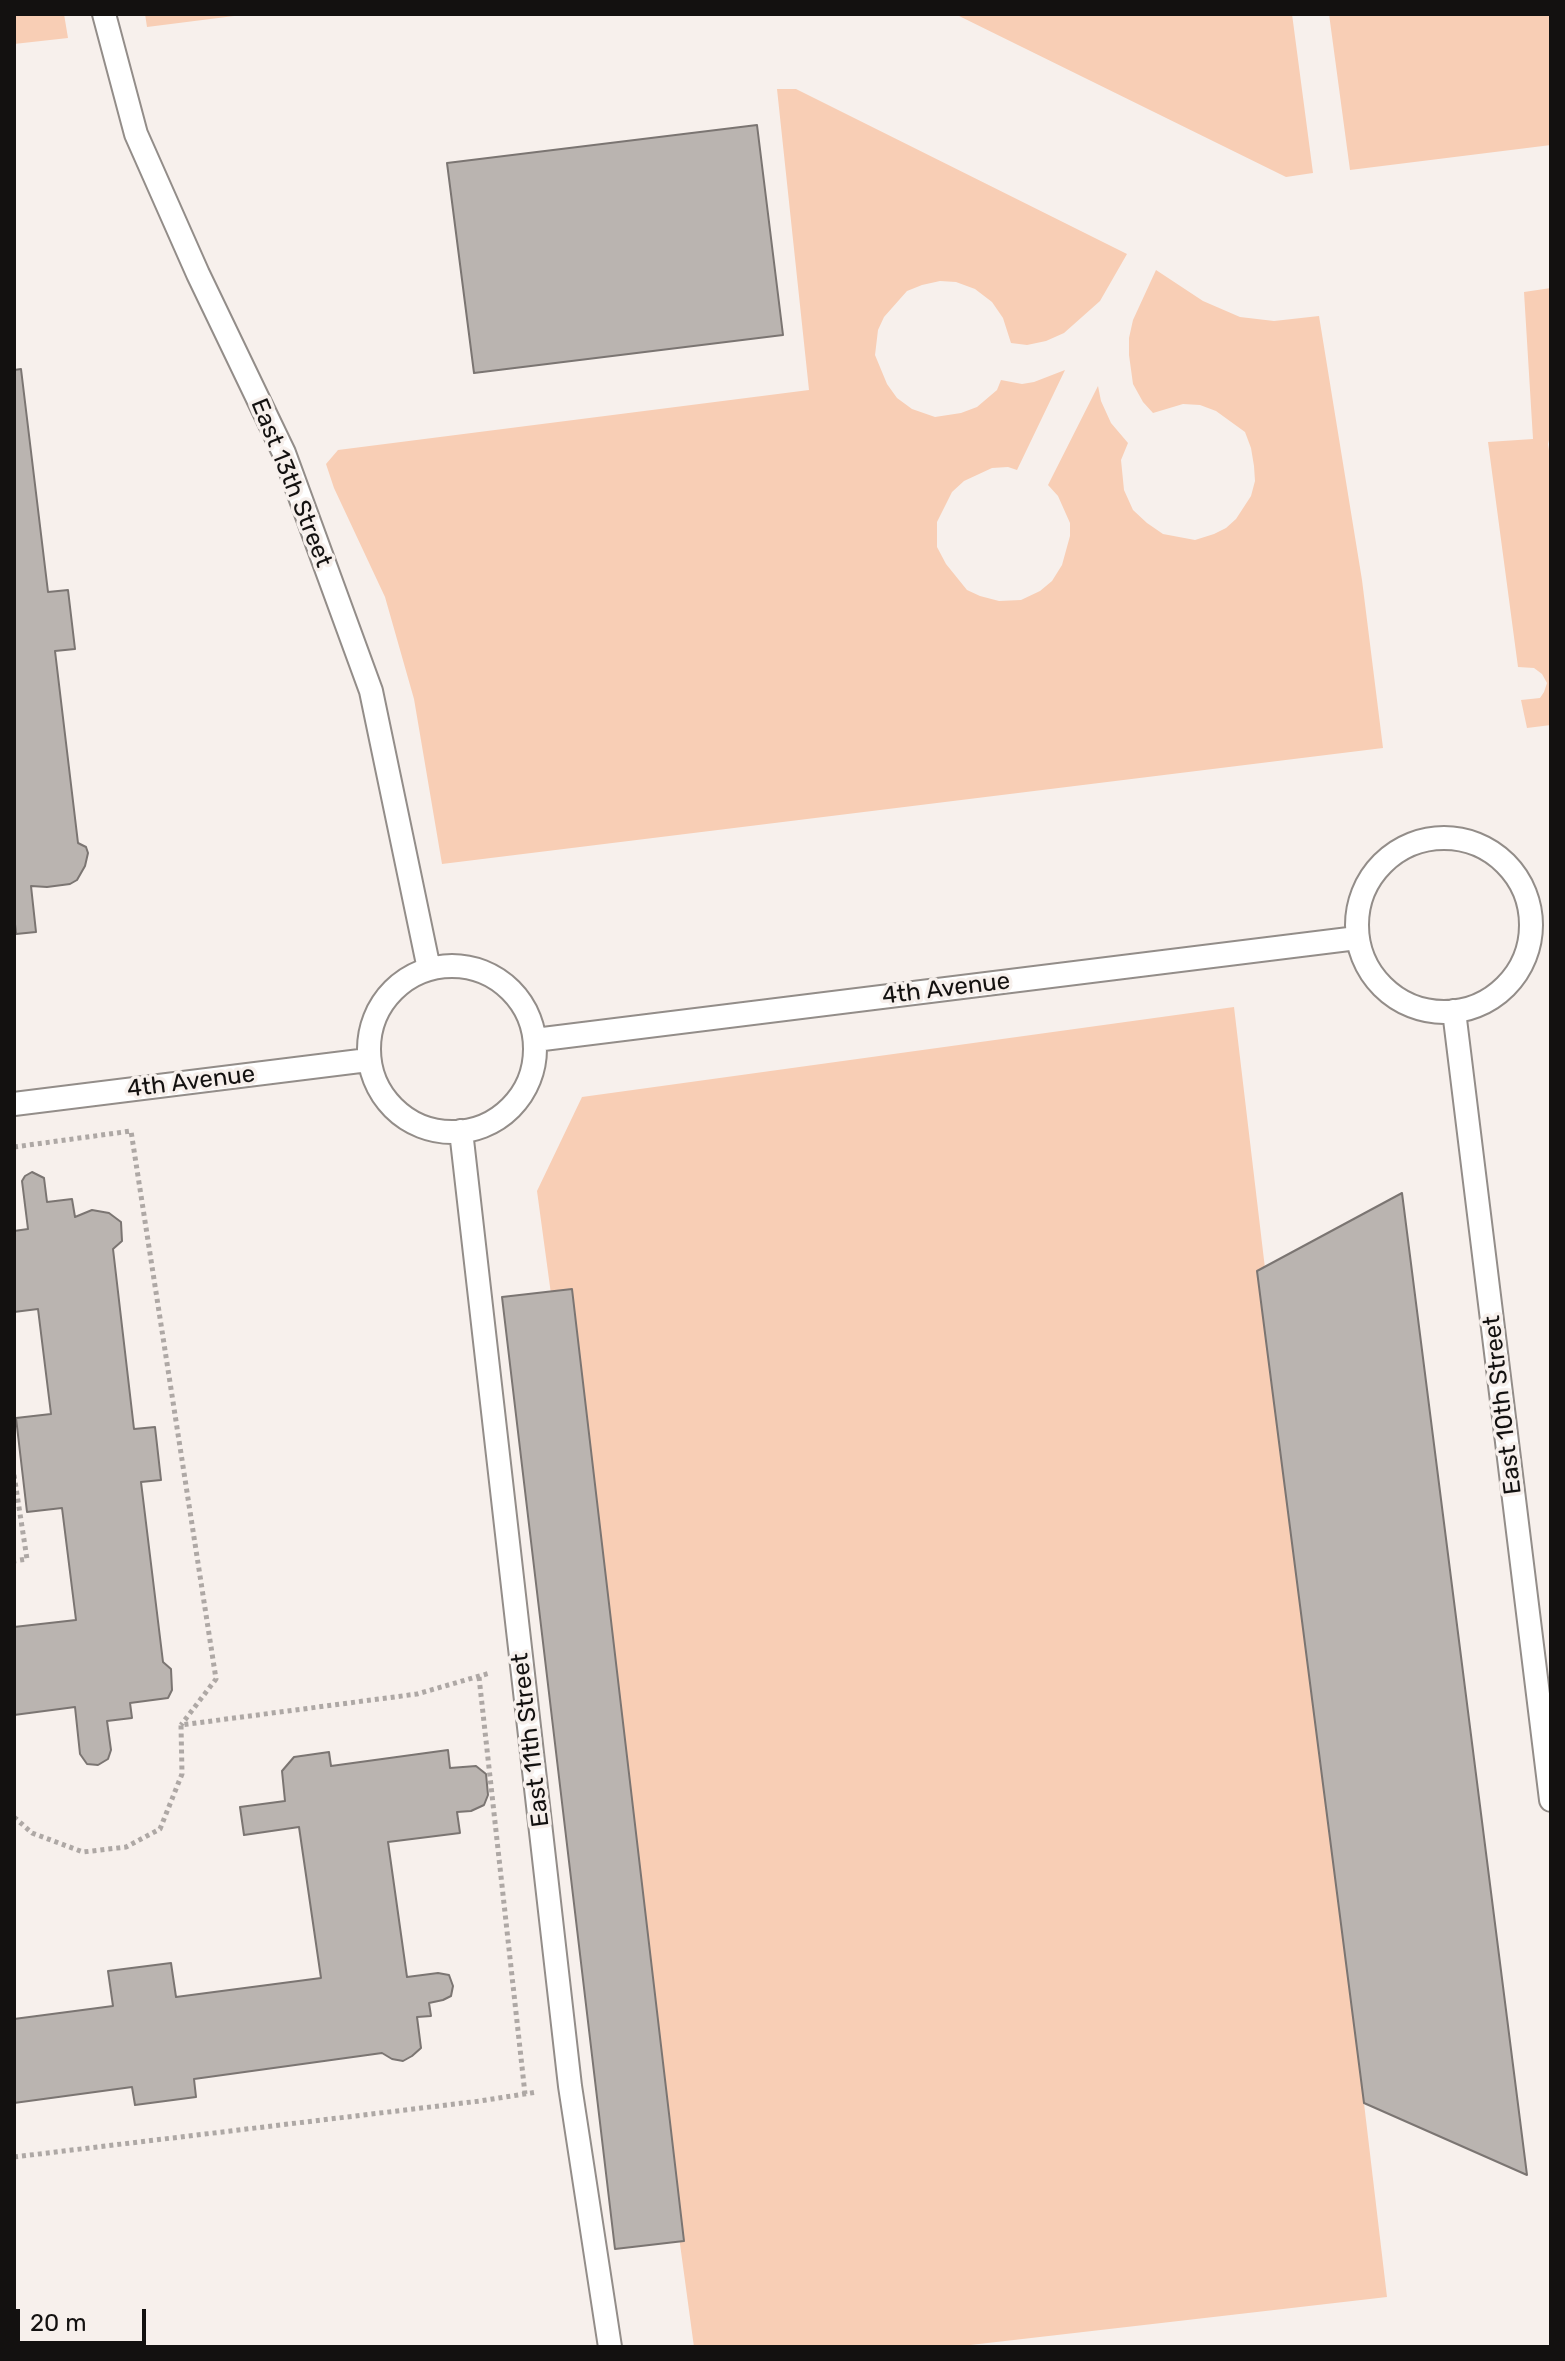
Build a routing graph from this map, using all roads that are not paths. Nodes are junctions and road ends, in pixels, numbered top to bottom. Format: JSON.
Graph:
{"nodes":[{"id":1,"x":104,"y":14,"type":"edge"},
{"id":2,"x":1541,"y":915,"type":"edge"},
{"id":3,"x":1357,"y":938,"type":"junction"},
{"id":4,"x":429,"y":969,"type":"junction"},
{"id":5,"x":1454,"y":1011,"type":"junction"},
{"id":6,"x":535,"y":1040,"type":"junction"},
{"id":7,"x":368,"y":1060,"type":"junction"},
{"id":8,"x":14,"y":1104,"type":"edge"},
{"id":9,"x":461,"y":1131,"type":"junction"},
{"id":10,"x":1551,"y":1800,"type":"edge"},
{"id":11,"x":610,"y":2347,"type":"edge"}],
"edges":[{"from":1,"to":4,"type":"lane","name":"East 13th Street"},
{"from":2,"to":3,"type":"lane"},
{"from":2,"to":5,"type":"lane"},
{"from":3,"to":5,"type":"lane"},
{"from":3,"to":6,"type":"lane","name":"4th Avenue"},
{"from":4,"to":6,"type":"lane"},
{"from":4,"to":7,"type":"lane"},
{"from":5,"to":10,"type":"lane","name":"East 10th Street"},
{"from":6,"to":9,"type":"lane"},
{"from":7,"to":8,"type":"lane","name":"4th Avenue"},
{"from":7,"to":9,"type":"lane"},
{"from":9,"to":11,"type":"lane","name":"East 11th Street"}]}
